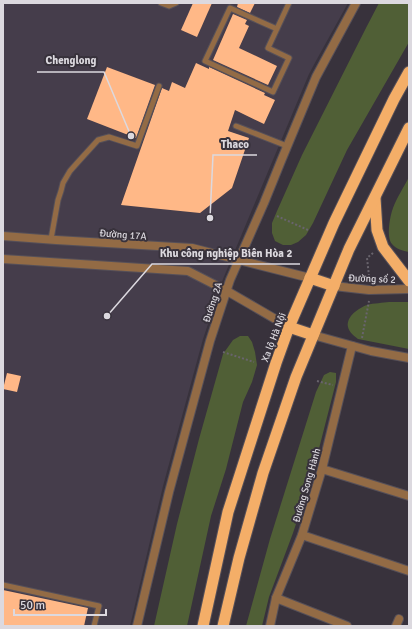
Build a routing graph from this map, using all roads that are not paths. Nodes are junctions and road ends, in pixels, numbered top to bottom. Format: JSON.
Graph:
{"nodes":[{"id":1,"x":161,"y":3,"type":"edge"},
{"id":2,"x":176,"y":3,"type":"edge"},
{"id":3,"x":289,"y":3,"type":"edge"},
{"id":4,"x":356,"y":3,"type":"edge"},
{"id":5,"x":277,"y":29,"type":"junction"},
{"id":6,"x":409,"y":72,"type":"edge"},
{"id":7,"x":159,"y":86,"type":"dead end"},
{"id":8,"x":236,"y":126,"type":"dead end"},
{"id":9,"x":409,"y":128,"type":"edge"},
{"id":10,"x":287,"y":146,"type":"junction"},
{"id":11,"x":375,"y":196,"type":"junction"},
{"id":12,"x":3,"y":236,"type":"edge"},
{"id":13,"x":51,"y":239,"type":"junction"},
{"id":14,"x":3,"y":259,"type":"edge"},
{"id":15,"x":239,"y":260,"type":"junction"},
{"id":16,"x":310,"y":278,"type":"junction"},
{"id":17,"x":409,"y":281,"type":"edge"},
{"id":18,"x":334,"y":286,"type":"junction"},
{"id":19,"x":409,"y":289,"type":"edge"},
{"id":20,"x":226,"y":291,"type":"junction"},
{"id":21,"x":289,"y":327,"type":"junction"},
{"id":22,"x":314,"y":335,"type":"junction"},
{"id":23,"x":352,"y":346,"type":"junction"},
{"id":24,"x":409,"y":358,"type":"edge"},
{"id":25,"x":322,"y":469,"type":"junction"},
{"id":26,"x":409,"y":496,"type":"edge"},
{"id":27,"x":302,"y":535,"type":"junction"},
{"id":28,"x":409,"y":571,"type":"edge"},
{"id":29,"x":3,"y":585,"type":"edge"},
{"id":30,"x":276,"y":598,"type":"junction"},
{"id":31,"x":94,"y":626,"type":"edge"},
{"id":32,"x":137,"y":626,"type":"edge"},
{"id":33,"x":203,"y":626,"type":"edge"},
{"id":34,"x":223,"y":626,"type":"edge"},
{"id":35,"x":270,"y":626,"type":"edge"},
{"id":36,"x":347,"y":626,"type":"edge"}],
"edges":[{"from":1,"to":2,"type":"lane"},
{"from":3,"to":5,"type":"lane"},
{"from":4,"to":10,"type":"street","name":"Đường 2A"},
{"from":5,"to":5,"type":"lane"},
{"from":6,"to":16,"type":"highway","name":"Xa lộ Hà Nội"},
{"from":7,"to":13,"type":"lane"},
{"from":8,"to":10,"type":"lane"},
{"from":9,"to":11,"type":"highway"},
{"from":10,"to":15,"type":"street","name":"Đường 2A"},
{"from":11,"to":17,"type":"highway"},
{"from":11,"to":18,"type":"highway"},
{"from":12,"to":13,"type":"street","name":"Đường 17A"},
{"from":13,"to":15,"type":"street","name":"Đường 17A"},
{"from":14,"to":20,"type":"street"},
{"from":15,"to":16,"type":"street","name":"Đường 17A"},
{"from":15,"to":20,"type":"street","name":"Đường 2A"},
{"from":16,"to":18,"type":"highway"},
{"from":16,"to":21,"type":"highway","name":"Xa lộ Hà Nội"},
{"from":18,"to":19,"type":"street","name":"Đường số 2"},
{"from":18,"to":22,"type":"highway"},
{"from":20,"to":21,"type":"street"},
{"from":20,"to":32,"type":"street","name":"Đường 2A"},
{"from":21,"to":22,"type":"highway"},
{"from":21,"to":33,"type":"highway","name":"Xa lộ Hà Nội"},
{"from":22,"to":23,"type":"street"},
{"from":22,"to":34,"type":"highway"},
{"from":23,"to":24,"type":"street"},
{"from":23,"to":25,"type":"street","name":"Đường Song Hành"},
{"from":25,"to":26,"type":"street"},
{"from":25,"to":27,"type":"street","name":"Đường Song Hành"},
{"from":27,"to":28,"type":"street"},
{"from":27,"to":30,"type":"street","name":"Đường Song Hành"},
{"from":29,"to":31,"type":"lane"},
{"from":30,"to":35,"type":"street","name":"Đường Song Hành"},
{"from":30,"to":36,"type":"street"}]}
